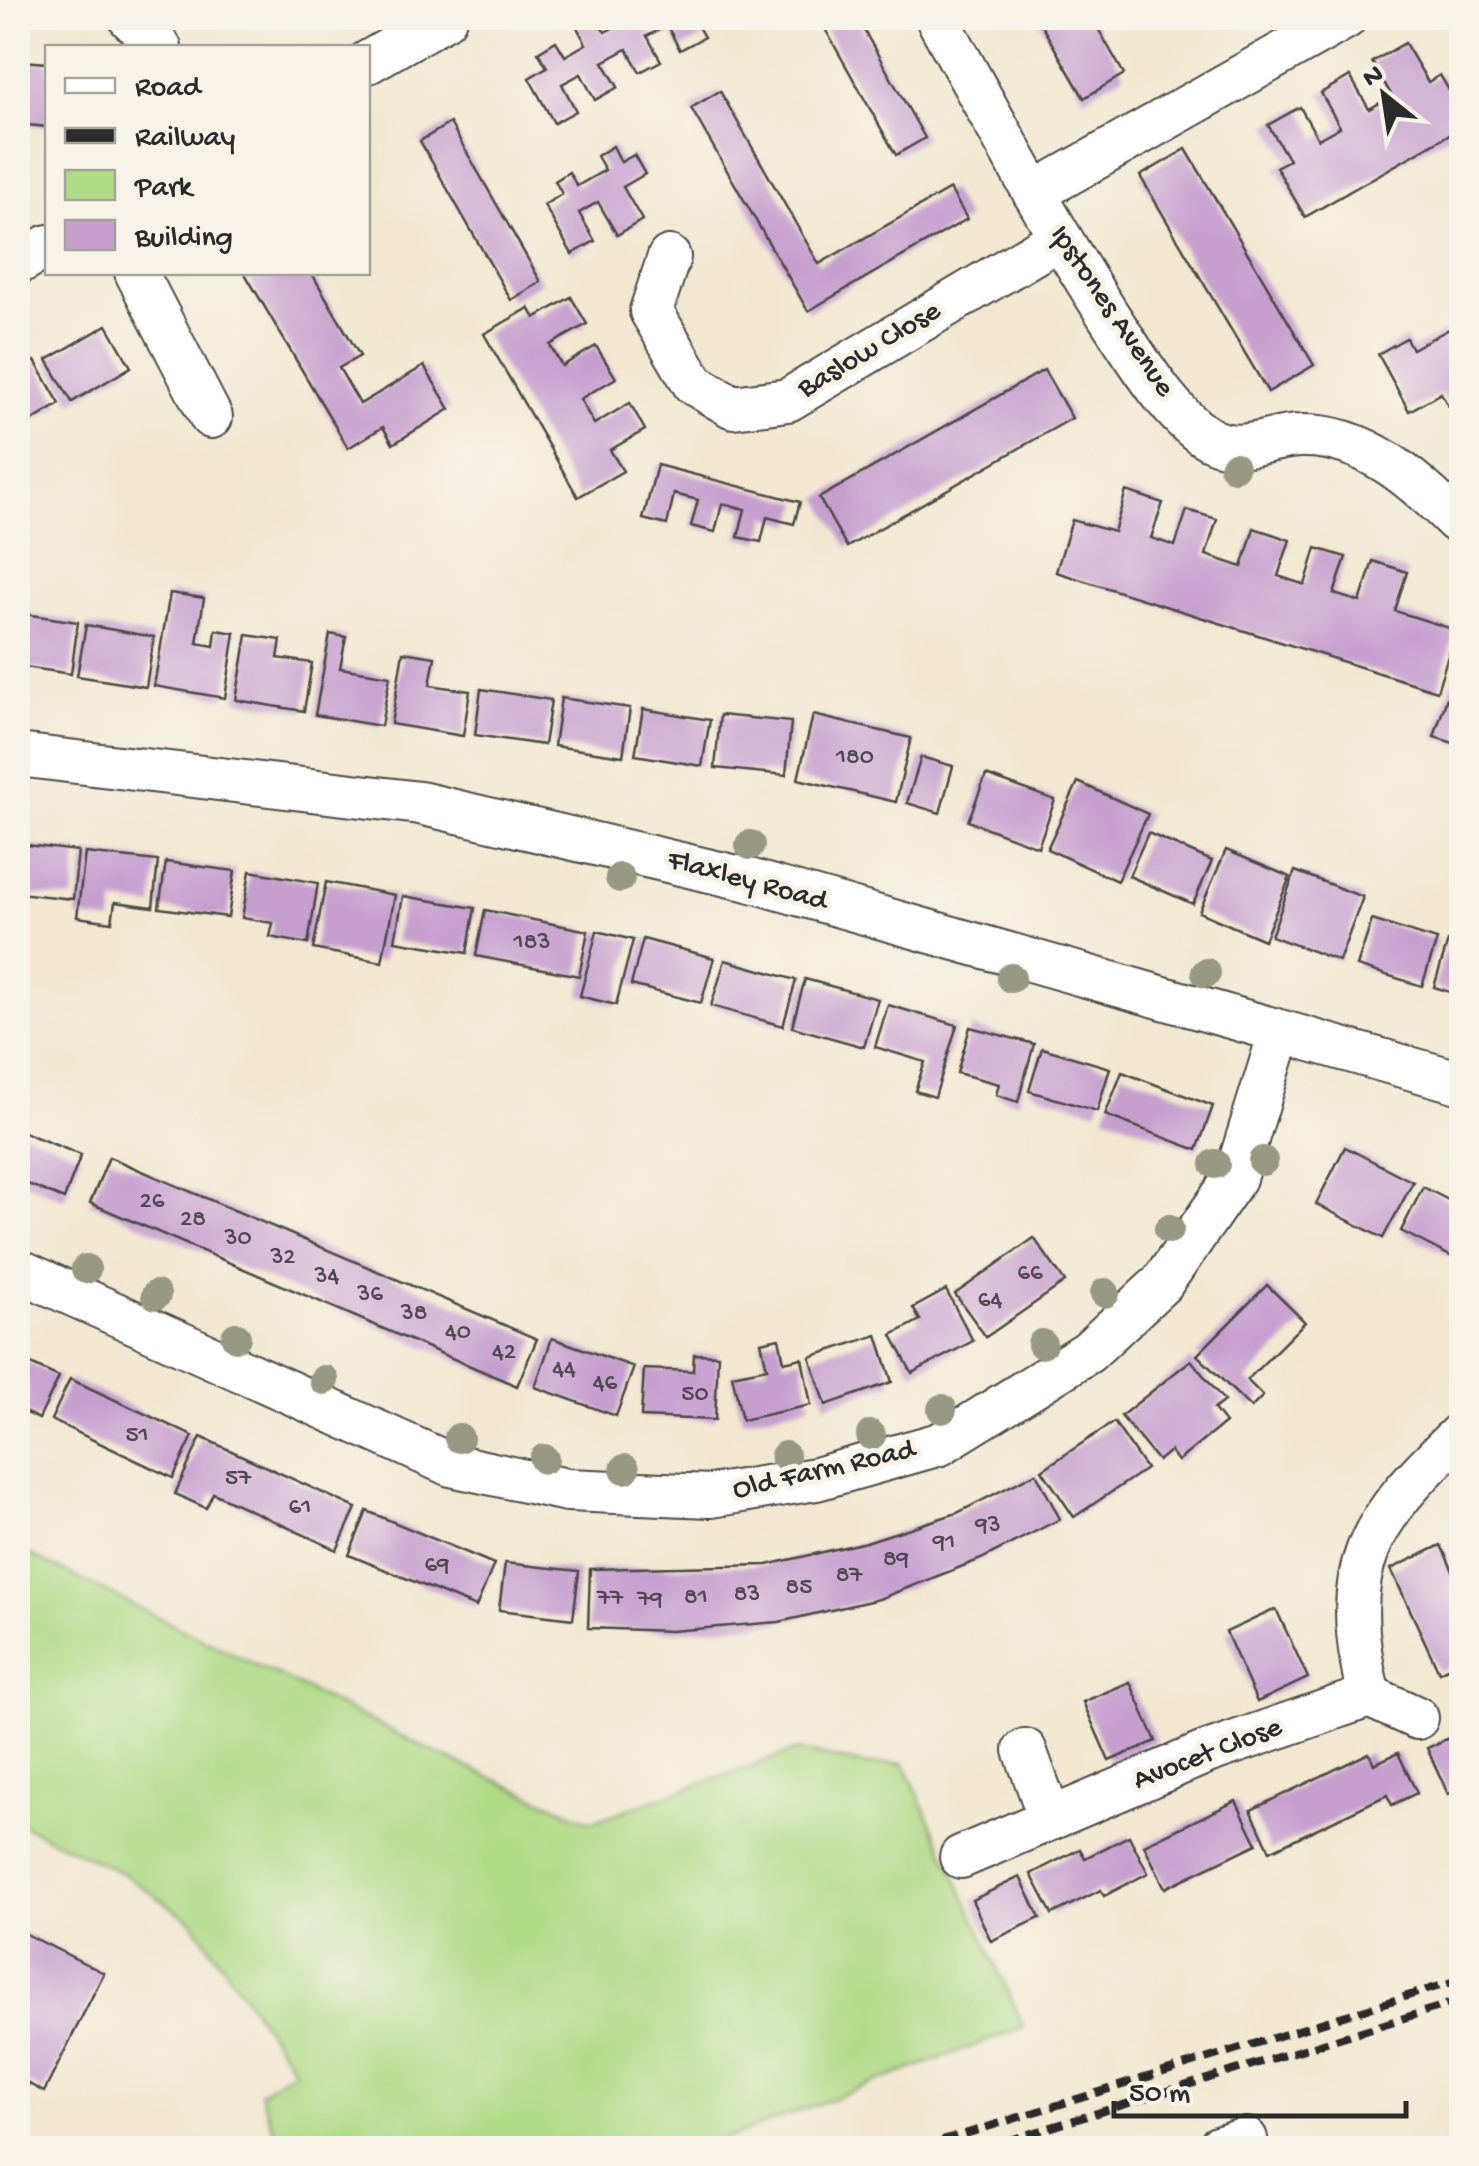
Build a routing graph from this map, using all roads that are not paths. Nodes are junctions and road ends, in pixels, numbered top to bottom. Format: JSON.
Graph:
{"nodes":[{"id":1,"x":130,"y":18,"type":"edge"},
{"id":2,"x":445,"y":18,"type":"edge"},
{"id":3,"x":937,"y":18,"type":"edge"},
{"id":4,"x":1345,"y":18,"type":"edge"},
{"id":5,"x":157,"y":45,"type":"edge"},
{"id":6,"x":370,"y":61,"type":"edge"},
{"id":7,"x":1034,"y":193,"type":"junction"},
{"id":8,"x":1058,"y":239,"type":"junction"},
{"id":9,"x":45,"y":248,"type":"edge"},
{"id":10,"x":669,"y":257,"type":"dead end"},
{"id":11,"x":18,"y":264,"type":"edge"},
{"id":12,"x":138,"y":275,"type":"edge"},
{"id":13,"x":211,"y":418,"type":"dead end"},
{"id":14,"x":1460,"y":524,"type":"edge"},
{"id":15,"x":18,"y":755,"type":"edge"},
{"id":16,"x":1280,"y":1032,"type":"junction"},
{"id":17,"x":1462,"y":1083,"type":"edge"},
{"id":18,"x":18,"y":1270,"type":"edge"},
{"id":19,"x":1462,"y":1432,"type":"edge"},
{"id":20,"x":1369,"y":1696,"type":"junction"},
{"id":21,"x":1418,"y":1718,"type":"dead end"},
{"id":22,"x":1026,"y":1750,"type":"dead end"},
{"id":23,"x":1050,"y":1819,"type":"junction"},
{"id":24,"x":961,"y":1858,"type":"dead end"}],
"edges":[{"from":1,"to":5,"type":"street"},
{"from":2,"to":6,"type":"street"},
{"from":3,"to":7,"type":"street","name":"Ipstones Avenue"},
{"from":4,"to":7,"type":"street","name":"Ipstones Avenue"},
{"from":7,"to":8,"type":"street","name":"Ipstones Avenue"},
{"from":8,"to":10,"type":"street","name":"Baslow Close"},
{"from":8,"to":14,"type":"street","name":"Ipstones Avenue"},
{"from":9,"to":11,"type":"street"},
{"from":12,"to":13,"type":"street"},
{"from":15,"to":16,"type":"street","name":"Flaxley Road"},
{"from":16,"to":17,"type":"street","name":"Flaxley Road"},
{"from":16,"to":18,"type":"street","name":"Old Farm Road"},
{"from":19,"to":20,"type":"street"},
{"from":20,"to":21,"type":"street"},
{"from":20,"to":23,"type":"street","name":"Avocet Close"},
{"from":22,"to":23,"type":"street"},
{"from":23,"to":24,"type":"street","name":"Avocet Close"}]}
